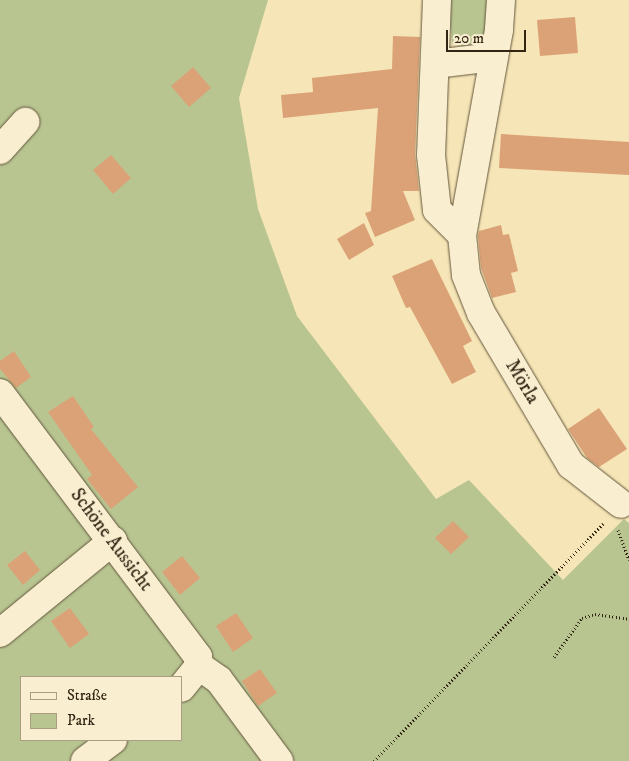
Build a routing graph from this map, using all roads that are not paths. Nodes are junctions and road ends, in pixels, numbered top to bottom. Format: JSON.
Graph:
{"nodes":[{"id":1,"x":437,"y":0,"type":"edge"},
{"id":2,"x":501,"y":0,"type":"edge"},
{"id":3,"x":494,"y":57,"type":"junction"},
{"id":4,"x":435,"y":64,"type":"junction"},
{"id":5,"x":25,"y":122,"type":"dead end"},
{"id":6,"x":0,"y":150,"type":"edge"},
{"id":7,"x":462,"y":236,"type":"junction"},
{"id":8,"x":0,"y":393,"type":"edge"},
{"id":9,"x":621,"y":504,"type":"road end"},
{"id":10,"x":113,"y":541,"type":"junction"},
{"id":11,"x":0,"y":633,"type":"edge"},
{"id":12,"x":200,"y":666,"type":"junction"},
{"id":13,"x":182,"y":687,"type":"edge"},
{"id":14,"x":112,"y":741,"type":"edge"},
{"id":15,"x":85,"y":761,"type":"edge"},
{"id":16,"x":279,"y":761,"type":"edge"}],
"edges":[{"from":1,"to":4,"type":"street"},
{"from":2,"to":3,"type":"street","name":"Mörla"},
{"from":3,"to":4,"type":"street"},
{"from":3,"to":7,"type":"street","name":"Mörla"},
{"from":4,"to":7,"type":"street"},
{"from":5,"to":6,"type":"street"},
{"from":7,"to":9,"type":"street","name":"Mörla"},
{"from":8,"to":10,"type":"street","name":"Schöne Aussicht"},
{"from":10,"to":11,"type":"street"},
{"from":10,"to":12,"type":"street","name":"Schöne Aussicht"},
{"from":12,"to":13,"type":"street"},
{"from":12,"to":16,"type":"street"},
{"from":14,"to":15,"type":"street"}]}
